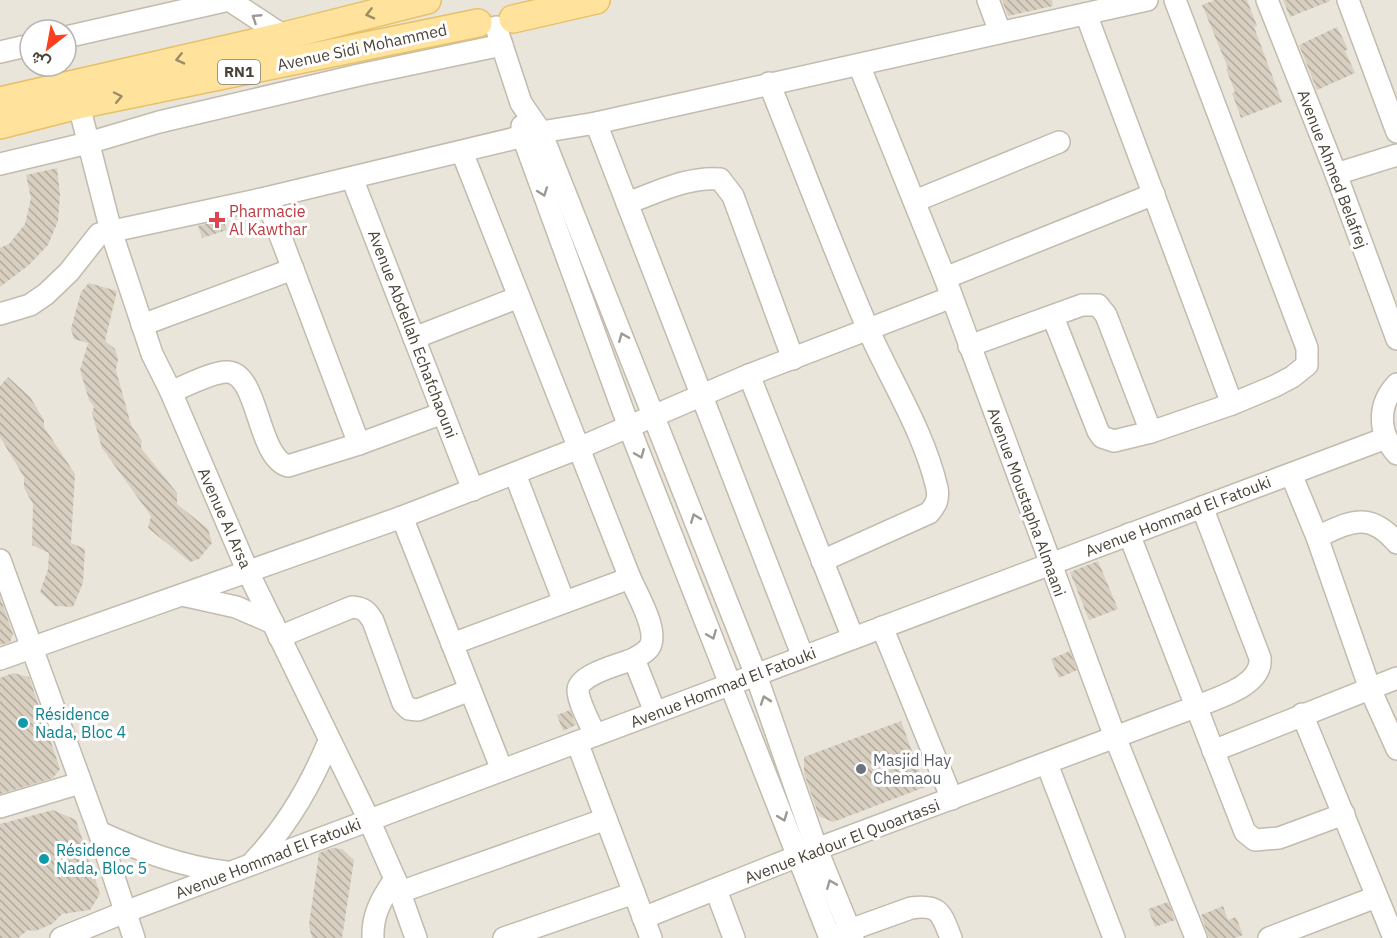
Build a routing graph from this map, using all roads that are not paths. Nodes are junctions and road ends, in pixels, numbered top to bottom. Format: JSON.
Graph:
{"nodes":[{"id":1,"x":229,"y":0,"type":"edge"},
{"id":2,"x":426,"y":0,"type":"edge"},
{"id":3,"x":596,"y":0,"type":"edge"},
{"id":4,"x":988,"y":0,"type":"edge"},
{"id":5,"x":1147,"y":0,"type":"edge"},
{"id":6,"x":1175,"y":0,"type":"edge"},
{"id":7,"x":1267,"y":0,"type":"edge"},
{"id":8,"x":1348,"y":0,"type":"edge"},
{"id":9,"x":1086,"y":14,"type":"junction"},
{"id":10,"x":496,"y":19,"type":"edge"},
{"id":11,"x":1000,"y":32,"type":"junction"},
{"id":12,"x":78,"y":34,"type":"edge"},
{"id":13,"x":284,"y":36,"type":"junction"},
{"id":14,"x":18,"y":48,"type":"edge"},
{"id":15,"x":0,"y":52,"type":"edge"},
{"id":16,"x":859,"y":65,"type":"junction"},
{"id":17,"x":769,"y":83,"type":"junction"},
{"id":18,"x":76,"y":94,"type":"junction"},
{"id":19,"x":0,"y":100,"type":"edge"},
{"id":20,"x":596,"y":123,"type":"junction"},
{"id":21,"x":0,"y":125,"type":"edge"},
{"id":22,"x":1397,"y":132,"type":"edge"},
{"id":23,"x":532,"y":135,"type":"junction"},
{"id":24,"x":1059,"y":142,"type":"dead end"},
{"id":25,"x":88,"y":143,"type":"junction"},
{"id":26,"x":462,"y":153,"type":"junction"},
{"id":27,"x":1397,"y":155,"type":"edge"},
{"id":28,"x":0,"y":164,"type":"edge"},
{"id":29,"x":1336,"y":174,"type":"junction"},
{"id":30,"x":352,"y":178,"type":"junction"},
{"id":31,"x":1154,"y":194,"type":"junction"},
{"id":32,"x":266,"y":198,"type":"junction"},
{"id":33,"x":915,"y":201,"type":"junction"},
{"id":34,"x":627,"y":203,"type":"junction"},
{"id":35,"x":111,"y":231,"type":"junction"},
{"id":36,"x":292,"y":269,"type":"junction"},
{"id":37,"x":948,"y":287,"type":"junction"},
{"id":38,"x":519,"y":297,"type":"junction"},
{"id":39,"x":0,"y":314,"type":"edge"},
{"id":40,"x":1053,"y":317,"type":"junction"},
{"id":41,"x":142,"y":325,"type":"junction"},
{"id":42,"x":868,"y":330,"type":"junction"},
{"id":43,"x":414,"y":338,"type":"junction"},
{"id":44,"x":1397,"y":339,"type":"edge"},
{"id":45,"x":969,"y":346,"type":"junction"},
{"id":46,"x":793,"y":358,"type":"junction"},
{"id":47,"x":749,"y":375,"type":"junction"},
{"id":48,"x":1397,"y":384,"type":"edge"},
{"id":49,"x":171,"y":392,"type":"junction"},
{"id":50,"x":700,"y":396,"type":"junction"},
{"id":51,"x":1232,"y":404,"type":"junction"},
{"id":52,"x":443,"y":413,"type":"junction"},
{"id":53,"x":655,"y":416,"type":"junction"},
{"id":54,"x":629,"y":427,"type":"junction"},
{"id":55,"x":1151,"y":432,"type":"junction"},
{"id":56,"x":359,"y":444,"type":"junction"},
{"id":57,"x":1391,"y":446,"type":"edge"},
{"id":58,"x":579,"y":448,"type":"junction"},
{"id":59,"x":515,"y":474,"type":"junction"},
{"id":60,"x":1291,"y":474,"type":"junction"},
{"id":61,"x":473,"y":490,"type":"junction"},
{"id":62,"x":1202,"y":507,"type":"junction"},
{"id":63,"x":402,"y":517,"type":"junction"},
{"id":64,"x":1129,"y":534,"type":"junction"},
{"id":65,"x":1317,"y":537,"type":"junction"},
{"id":66,"x":1397,"y":543,"type":"edge"},
{"id":67,"x":0,"y":560,"type":"edge"},
{"id":68,"x":822,"y":561,"type":"junction"},
{"id":69,"x":1051,"y":564,"type":"junction"},
{"id":70,"x":248,"y":572,"type":"junction"},
{"id":71,"x":630,"y":578,"type":"junction"},
{"id":72,"x":180,"y":595,"type":"junction"},
{"id":73,"x":564,"y":602,"type":"junction"},
{"id":74,"x":882,"y":627,"type":"junction"},
{"id":75,"x":276,"y":630,"type":"junction"},
{"id":76,"x":853,"y":638,"type":"junction"},
{"id":77,"x":452,"y":644,"type":"junction"},
{"id":78,"x":33,"y":647,"type":"junction"},
{"id":79,"x":803,"y":657,"type":"junction"},
{"id":80,"x":0,"y":659,"type":"edge"},
{"id":81,"x":634,"y":659,"type":"junction"},
{"id":82,"x":756,"y":675,"type":"junction"},
{"id":83,"x":1397,"y":678,"type":"edge"},
{"id":84,"x":731,"y":684,"type":"junction"},
{"id":85,"x":1370,"y":688,"type":"junction"},
{"id":86,"x":470,"y":690,"type":"junction"},
{"id":87,"x":1195,"y":707,"type":"junction"},
{"id":88,"x":656,"y":712,"type":"junction"},
{"id":89,"x":1302,"y":714,"type":"junction"},
{"id":90,"x":1115,"y":737,"type":"junction"},
{"id":91,"x":586,"y":738,"type":"junction"},
{"id":92,"x":329,"y":741,"type":"junction"},
{"id":93,"x":1397,"y":749,"type":"edge"},
{"id":94,"x":1213,"y":751,"type":"junction"},
{"id":95,"x":1047,"y":764,"type":"junction"},
{"id":96,"x":502,"y":770,"type":"junction"},
{"id":97,"x":80,"y":783,"type":"junction"},
{"id":98,"x":952,"y":799,"type":"junction"},
{"id":99,"x":0,"y":807,"type":"edge"},
{"id":100,"x":1344,"y":814,"type":"junction"},
{"id":101,"x":606,"y":819,"type":"junction"},
{"id":102,"x":369,"y":820,"type":"junction"},
{"id":103,"x":99,"y":832,"type":"junction"},
{"id":104,"x":808,"y":853,"type":"junction"},
{"id":105,"x":252,"y":864,"type":"junction"},
{"id":106,"x":229,"y":873,"type":"junction"},
{"id":107,"x":398,"y":886,"type":"junction"},
{"id":108,"x":716,"y":890,"type":"junction"},
{"id":109,"x":634,"y":894,"type":"junction"},
{"id":110,"x":1376,"y":897,"type":"junction"},
{"id":111,"x":125,"y":912,"type":"junction"},
{"id":112,"x":643,"y":918,"type":"junction"},
{"id":113,"x":562,"y":929,"type":"edge"},
{"id":114,"x":851,"y":934,"type":"edge"},
{"id":115,"x":830,"y":937,"type":"edge"},
{"id":116,"x":61,"y":938,"type":"edge"},
{"id":117,"x":134,"y":938,"type":"edge"},
{"id":118,"x":373,"y":938,"type":"edge"},
{"id":119,"x":416,"y":938,"type":"edge"},
{"id":120,"x":504,"y":938,"type":"edge"},
{"id":121,"x":651,"y":938,"type":"edge"},
{"id":122,"x":734,"y":938,"type":"edge"},
{"id":123,"x":951,"y":938,"type":"edge"},
{"id":124,"x":1114,"y":938,"type":"edge"},
{"id":125,"x":1196,"y":938,"type":"edge"},
{"id":126,"x":1269,"y":938,"type":"edge"},
{"id":127,"x":1394,"y":938,"type":"edge"}],
"edges":[{"from":1,"to":12,"type":"street"},
{"from":13,"to":1,"type":"street","one_way":true},
{"from":2,"to":13,"type":"main road","name":"Avenue Sidi Mohammed","number":"RN1","one_way":true},
{"from":3,"to":10,"type":"main road","name":"Avenue Sidi Mohammed","number":"RN1"},
{"from":4,"to":11,"type":"street"},
{"from":5,"to":9,"type":"street"},
{"from":6,"to":51,"type":"street"},
{"from":7,"to":29,"type":"street","name":"Avenue Ahmed Belafrej"},
{"from":8,"to":22,"type":"street"},
{"from":9,"to":11,"type":"street"},
{"from":9,"to":31,"type":"street"},
{"from":18,"to":10,"type":"main road","name":"Avenue Sidi Mohammed","number":"RN1","one_way":true},
{"from":10,"to":23,"type":"street"},
{"from":10,"to":25,"type":"street"},
{"from":11,"to":16,"type":"street"},
{"from":13,"to":18,"type":"main road","name":"Avenue Sidi Mohammed","number":"RN1","one_way":true},
{"from":14,"to":15,"type":"street"},
{"from":16,"to":17,"type":"street"},
{"from":16,"to":33,"type":"street","name":"Avenue Moustapha Almaani"},
{"from":17,"to":20,"type":"street"},
{"from":17,"to":42,"type":"street"},
{"from":18,"to":19,"type":"main road","name":"Avenue Sidi Mohammed","number":"RN1"},
{"from":18,"to":21,"type":"main road","name":"Avenue Sidi Mohammed","number":"RN1"},
{"from":18,"to":25,"type":"street","name":"Avenue Al Arsa"},
{"from":20,"to":23,"type":"street"},
{"from":20,"to":34,"type":"street"},
{"from":23,"to":26,"type":"street"},
{"from":53,"to":23,"type":"street","one_way":true},
{"from":23,"to":54,"type":"street","one_way":true},
{"from":24,"to":33,"type":"street"},
{"from":25,"to":28,"type":"street"},
{"from":25,"to":35,"type":"street","name":"Avenue Al Arsa"},
{"from":26,"to":30,"type":"street"},
{"from":26,"to":38,"type":"street"},
{"from":27,"to":29,"type":"street"},
{"from":29,"to":44,"type":"street","name":"Avenue Ahmed Belafrej"},
{"from":30,"to":32,"type":"street"},
{"from":30,"to":43,"type":"street","name":"Avenue Abdellah Echafchaouni"},
{"from":31,"to":37,"type":"street"},
{"from":31,"to":51,"type":"street"},
{"from":32,"to":35,"type":"street"},
{"from":32,"to":36,"type":"street"},
{"from":33,"to":37,"type":"street","name":"Avenue Moustapha Almaani"},
{"from":34,"to":46,"type":"street"},
{"from":34,"to":50,"type":"street"},
{"from":35,"to":39,"type":"street"},
{"from":35,"to":41,"type":"street","name":"Avenue Al Arsa"},
{"from":36,"to":41,"type":"street"},
{"from":36,"to":56,"type":"street"},
{"from":37,"to":42,"type":"street"},
{"from":37,"to":45,"type":"street","name":"Avenue Moustapha Almaani"},
{"from":38,"to":43,"type":"street"},
{"from":38,"to":58,"type":"street"},
{"from":40,"to":45,"type":"street"},
{"from":40,"to":55,"type":"street"},
{"from":40,"to":55,"type":"street"},
{"from":41,"to":49,"type":"street","name":"Avenue Al Arsa"},
{"from":42,"to":46,"type":"street"},
{"from":42,"to":68,"type":"street"},
{"from":43,"to":52,"type":"street","name":"Avenue Abdellah Echafchaouni"},
{"from":45,"to":69,"type":"street","name":"Avenue Moustapha Almaani"},
{"from":46,"to":47,"type":"street"},
{"from":47,"to":50,"type":"street"},
{"from":47,"to":68,"type":"street"},
{"from":48,"to":57,"type":"street"},
{"from":49,"to":56,"type":"street"},
{"from":49,"to":70,"type":"street","name":"Avenue Al Arsa"},
{"from":50,"to":53,"type":"street"},
{"from":50,"to":79,"type":"street"},
{"from":51,"to":55,"type":"street"},
{"from":52,"to":56,"type":"street"},
{"from":52,"to":61,"type":"street","name":"Avenue Abdellah Echafchaouni"},
{"from":53,"to":54,"type":"street"},
{"from":82,"to":53,"type":"street","one_way":true},
{"from":54,"to":58,"type":"street"},
{"from":54,"to":84,"type":"street","one_way":true},
{"from":57,"to":60,"type":"street","name":"Avenue Hommad El Fatouki"},
{"from":58,"to":59,"type":"street"},
{"from":58,"to":71,"type":"street"},
{"from":59,"to":61,"type":"street"},
{"from":59,"to":73,"type":"street"},
{"from":60,"to":62,"type":"street","name":"Avenue Hommad El Fatouki"},
{"from":60,"to":65,"type":"street"},
{"from":61,"to":63,"type":"street"},
{"from":62,"to":64,"type":"street","name":"Avenue Hommad El Fatouki"},
{"from":62,"to":87,"type":"street","name":"Avenue Kadour El Quoartassi"},
{"from":63,"to":70,"type":"street"},
{"from":63,"to":77,"type":"street"},
{"from":64,"to":69,"type":"street","name":"Avenue Hommad El Fatouki"},
{"from":64,"to":87,"type":"street"},
{"from":65,"to":66,"type":"street"},
{"from":65,"to":85,"type":"street"},
{"from":67,"to":78,"type":"street"},
{"from":68,"to":76,"type":"street"},
{"from":69,"to":74,"type":"street","name":"Avenue Hommad El Fatouki"},
{"from":69,"to":90,"type":"street","name":"Avenue Moustapha Almaani"},
{"from":70,"to":72,"type":"street"},
{"from":70,"to":75,"type":"street","name":"Avenue Al Arsa"},
{"from":71,"to":73,"type":"street"},
{"from":71,"to":81,"type":"street"},
{"from":72,"to":75,"type":"street"},
{"from":72,"to":78,"type":"street"},
{"from":73,"to":77,"type":"street"},
{"from":74,"to":76,"type":"street","name":"Avenue Hommad El Fatouki"},
{"from":74,"to":98,"type":"street"},
{"from":75,"to":86,"type":"street"},
{"from":75,"to":92,"type":"street","name":"Avenue Al Arsa"},
{"from":76,"to":79,"type":"street","name":"Avenue Hommad El Fatouki"},
{"from":77,"to":86,"type":"street"},
{"from":78,"to":80,"type":"street"},
{"from":78,"to":97,"type":"street"},
{"from":79,"to":82,"type":"street","name":"Avenue Hommad El Fatouki"},
{"from":81,"to":88,"type":"street"},
{"from":81,"to":91,"type":"street"},
{"from":82,"to":84,"type":"street","name":"Avenue Hommad El Fatouki"},
{"from":104,"to":82,"type":"street","one_way":true},
{"from":83,"to":85,"type":"street"},
{"from":84,"to":88,"type":"street","name":"Avenue Hommad El Fatouki"},
{"from":84,"to":104,"type":"street","one_way":true},
{"from":85,"to":89,"type":"street"},
{"from":85,"to":93,"type":"street"},
{"from":86,"to":96,"type":"street"},
{"from":87,"to":90,"type":"street","name":"Avenue Kadour El Quoartassi"},
{"from":87,"to":94,"type":"street"},
{"from":88,"to":91,"type":"street","name":"Avenue Hommad El Fatouki"},
{"from":89,"to":94,"type":"street"},
{"from":89,"to":100,"type":"street"},
{"from":90,"to":95,"type":"street","name":"Avenue Kadour El Quoartassi"},
{"from":90,"to":125,"type":"street","name":"Avenue Moustapha Almaani"},
{"from":91,"to":96,"type":"street","name":"Avenue Hommad El Fatouki"},
{"from":91,"to":101,"type":"street"},
{"from":92,"to":102,"type":"street","name":"Avenue Al Arsa"},
{"from":92,"to":105,"type":"street"},
{"from":94,"to":100,"type":"street"},
{"from":95,"to":98,"type":"street","name":"Avenue Kadour El Quoartassi"},
{"from":95,"to":124,"type":"street"},
{"from":96,"to":102,"type":"street","name":"Avenue Hommad El Fatouki"},
{"from":97,"to":99,"type":"street"},
{"from":97,"to":103,"type":"street"},
{"from":98,"to":104,"type":"street","name":"Avenue Kadour El Quoartassi"},
{"from":100,"to":110,"type":"street"},
{"from":101,"to":107,"type":"street"},
{"from":101,"to":109,"type":"street"},
{"from":102,"to":105,"type":"street","name":"Avenue Hommad El Fatouki"},
{"from":102,"to":107,"type":"street","name":"Avenue Al Arsa"},
{"from":103,"to":106,"type":"street"},
{"from":103,"to":111,"type":"street"},
{"from":104,"to":108,"type":"street","name":"Avenue Kadour El Quoartassi"},
{"from":114,"to":104,"type":"street","one_way":true},
{"from":104,"to":115,"type":"street"},
{"from":105,"to":106,"type":"street","name":"Avenue Hommad El Fatouki"},
{"from":106,"to":111,"type":"street","name":"Avenue Hommad El Fatouki"},
{"from":107,"to":118,"type":"street"},
{"from":107,"to":119,"type":"street","name":"Avenue Al Arsa"},
{"from":108,"to":112,"type":"street","name":"Avenue Kadour El Quoartassi"},
{"from":108,"to":122,"type":"street"},
{"from":109,"to":112,"type":"street"},
{"from":109,"to":113,"type":"street"},
{"from":110,"to":126,"type":"street"},
{"from":110,"to":127,"type":"street"},
{"from":111,"to":116,"type":"street","name":"Avenue Hommad El Fatouki"},
{"from":111,"to":117,"type":"street"},
{"from":112,"to":121,"type":"street"},
{"from":113,"to":120,"type":"street"},
{"from":114,"to":115,"type":"street"},
{"from":114,"to":123,"type":"street"}]}
